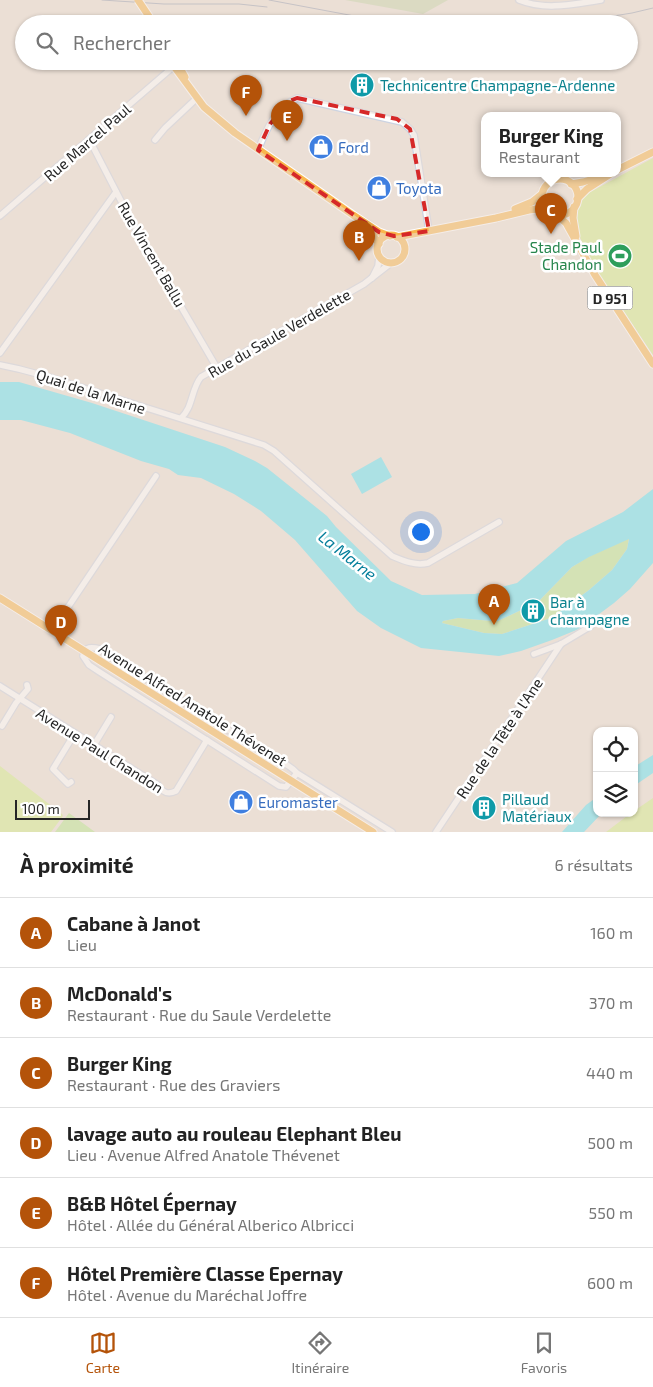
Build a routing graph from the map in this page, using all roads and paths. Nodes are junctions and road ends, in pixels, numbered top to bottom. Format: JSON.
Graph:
{"nodes":[{"id":1,"x":138,"y":0,"type":"edge"},
{"id":2,"x":519,"y":0,"type":"edge"},
{"id":3,"x":601,"y":0,"type":"edge"},
{"id":4,"x":147,"y":15,"type":"edge"},
{"id":5,"x":165,"y":70,"type":"edge"},
{"id":6,"x":179,"y":70,"type":"edge"},
{"id":7,"x":197,"y":98,"type":"junction"},
{"id":8,"x":89,"y":139,"type":"junction"},
{"id":9,"x":155,"y":140,"type":"dead end"},
{"id":10,"x":258,"y":150,"type":"junction"},
{"id":11,"x":653,"y":152,"type":"edge"},
{"id":12,"x":621,"y":168,"type":"edge"},
{"id":13,"x":599,"y":177,"type":"edge"},
{"id":14,"x":606,"y":177,"type":"edge"},
{"id":15,"x":572,"y":184,"type":"junction"},
{"id":16,"x":116,"y":192,"type":"junction"},
{"id":17,"x":542,"y":194,"type":"junction"},
{"id":18,"x":577,"y":199,"type":"junction"},
{"id":19,"x":574,"y":207,"type":"junction"},
{"id":20,"x":548,"y":211,"type":"junction"},
{"id":21,"x":353,"y":215,"type":"junction"},
{"id":22,"x":556,"y":215,"type":"junction"},
{"id":23,"x":0,"y":216,"type":"edge"},
{"id":24,"x":481,"y":220,"type":"junction"},
{"id":25,"x":428,"y":232,"type":"junction"},
{"id":26,"x":394,"y":236,"type":"junction"},
{"id":27,"x":379,"y":244,"type":"junction"},
{"id":28,"x":579,"y":246,"type":"junction"},
{"id":29,"x":405,"y":250,"type":"junction"},
{"id":30,"x":380,"y":257,"type":"junction"},
{"id":31,"x":391,"y":263,"type":"junction"},
{"id":32,"x":371,"y":280,"type":"junction"},
{"id":33,"x":1,"y":352,"type":"edge"},
{"id":34,"x":653,"y":364,"type":"edge"},
{"id":35,"x":0,"y":365,"type":"edge"},
{"id":36,"x":8,"y":366,"type":"junction"},
{"id":37,"x":217,"y":368,"type":"junction"},
{"id":38,"x":181,"y":418,"type":"junction"},
{"id":39,"x":156,"y":476,"type":"dead end"},
{"id":40,"x":499,"y":522,"type":"dead end"},
{"id":41,"x":0,"y":598,"type":"edge"},
{"id":42,"x":591,"y":626,"type":"dead end"},
{"id":43,"x":52,"y":631,"type":"junction"},
{"id":44,"x":561,"y":644,"type":"junction"},
{"id":45,"x":84,"y":651,"type":"junction"},
{"id":46,"x":534,"y":654,"type":"dead end"},
{"id":47,"x":27,"y":685,"type":"dead end"},
{"id":48,"x":0,"y":686,"type":"edge"},
{"id":49,"x":20,"y":699,"type":"junction"},
{"id":50,"x":111,"y":717,"type":"dead end"},
{"id":51,"x":2,"y":726,"type":"dead end"},
{"id":52,"x":75,"y":734,"type":"junction"},
{"id":53,"x":207,"y":740,"type":"junction"},
{"id":54,"x":94,"y":745,"type":"junction"},
{"id":55,"x":297,"y":773,"type":"junction"},
{"id":56,"x":71,"y":782,"type":"dead end"},
{"id":57,"x":292,"y":782,"type":"junction"},
{"id":58,"x":372,"y":832,"type":"edge"},
{"id":59,"x":392,"y":832,"type":"edge"},
{"id":60,"x":436,"y":832,"type":"edge"}],
"edges":[{"from":1,"to":4,"type":"main road","bridge":true},
{"from":2,"to":3,"type":"street"},
{"from":5,"to":8,"type":"street","name":"Rue Marcel Paul"},
{"from":6,"to":7,"type":"main road"},
{"from":7,"to":9,"type":"street"},
{"from":7,"to":10,"type":"main road"},
{"from":8,"to":16,"type":"street","name":"Rue Vincent Ballu"},
{"from":8,"to":23,"type":"street","name":"Rue Marcel Paul"},
{"from":10,"to":21,"type":"main road"},
{"from":10,"to":25,"type":"street"},
{"from":11,"to":12,"type":"main road"},
{"from":13,"to":15,"type":"main road"},
{"from":14,"to":18,"type":"main road"},
{"from":15,"to":17,"type":"main road"},
{"from":15,"to":18,"type":"main road"},
{"from":16,"to":33,"type":"street"},
{"from":16,"to":37,"type":"street","name":"Rue Vincent Ballu"},
{"from":17,"to":20,"type":"main road"},
{"from":17,"to":24,"type":"main road"},
{"from":18,"to":19,"type":"main road"},
{"from":19,"to":22,"type":"main road"},
{"from":19,"to":28,"type":"main road","number":"D 951"},
{"from":20,"to":22,"type":"main road"},
{"from":20,"to":24,"type":"main road"},
{"from":21,"to":26,"type":"main road"},
{"from":21,"to":27,"type":"main road"},
{"from":22,"to":28,"type":"main road","number":"D 951"},
{"from":24,"to":25,"type":"main road"},
{"from":25,"to":26,"type":"main road"},
{"from":25,"to":29,"type":"main road"},
{"from":26,"to":27,"type":"main road"},
{"from":26,"to":29,"type":"main road"},
{"from":27,"to":30,"type":"main road"},
{"from":28,"to":34,"type":"main road","number":"D 951"},
{"from":29,"to":31,"type":"main road"},
{"from":30,"to":31,"type":"main road"},
{"from":30,"to":32,"type":"street"},
{"from":31,"to":32,"type":"street","name":"Rue du Saule Verdelette"},
{"from":32,"to":37,"type":"street","name":"Rue du Saule Verdelette"},
{"from":33,"to":36,"type":"street"},
{"from":35,"to":36,"type":"street","name":"Quai de la Marne"},
{"from":36,"to":38,"type":"street","name":"Quai de la Marne"},
{"from":37,"to":38,"type":"street","name":"Rue du Saule Verdelette"},
{"from":38,"to":40,"type":"street","name":"Quai de la Marne"},
{"from":39,"to":43,"type":"street"},
{"from":41,"to":43,"type":"main road","name":"Avenue Alfred Anatole Thévenet"},
{"from":42,"to":44,"type":"street"},
{"from":43,"to":45,"type":"main road","name":"Avenue Alfred Anatole Thévenet"},
{"from":44,"to":46,"type":"street"},
{"from":44,"to":60,"type":"street","name":"Rue de la Tête à l'Ane"},
{"from":45,"to":53,"type":"street"},
{"from":45,"to":55,"type":"street"},
{"from":45,"to":57,"type":"main road","name":"Avenue Alfred Anatole Thévenet"},
{"from":47,"to":49,"type":"street"},
{"from":48,"to":49,"type":"street","name":"Avenue Paul Chandon"},
{"from":49,"to":51,"type":"street"},
{"from":49,"to":52,"type":"street","name":"Avenue Paul Chandon"},
{"from":50,"to":54,"type":"street"},
{"from":52,"to":54,"type":"street","name":"Avenue Paul Chandon"},
{"from":52,"to":56,"type":"street"},
{"from":53,"to":54,"type":"street","name":"Avenue Paul Chandon"},
{"from":53,"to":57,"type":"street"},
{"from":55,"to":57,"type":"street"},
{"from":55,"to":59,"type":"street"},
{"from":57,"to":58,"type":"main road","name":"Avenue Alfred Anatole Thévenet"}]}
